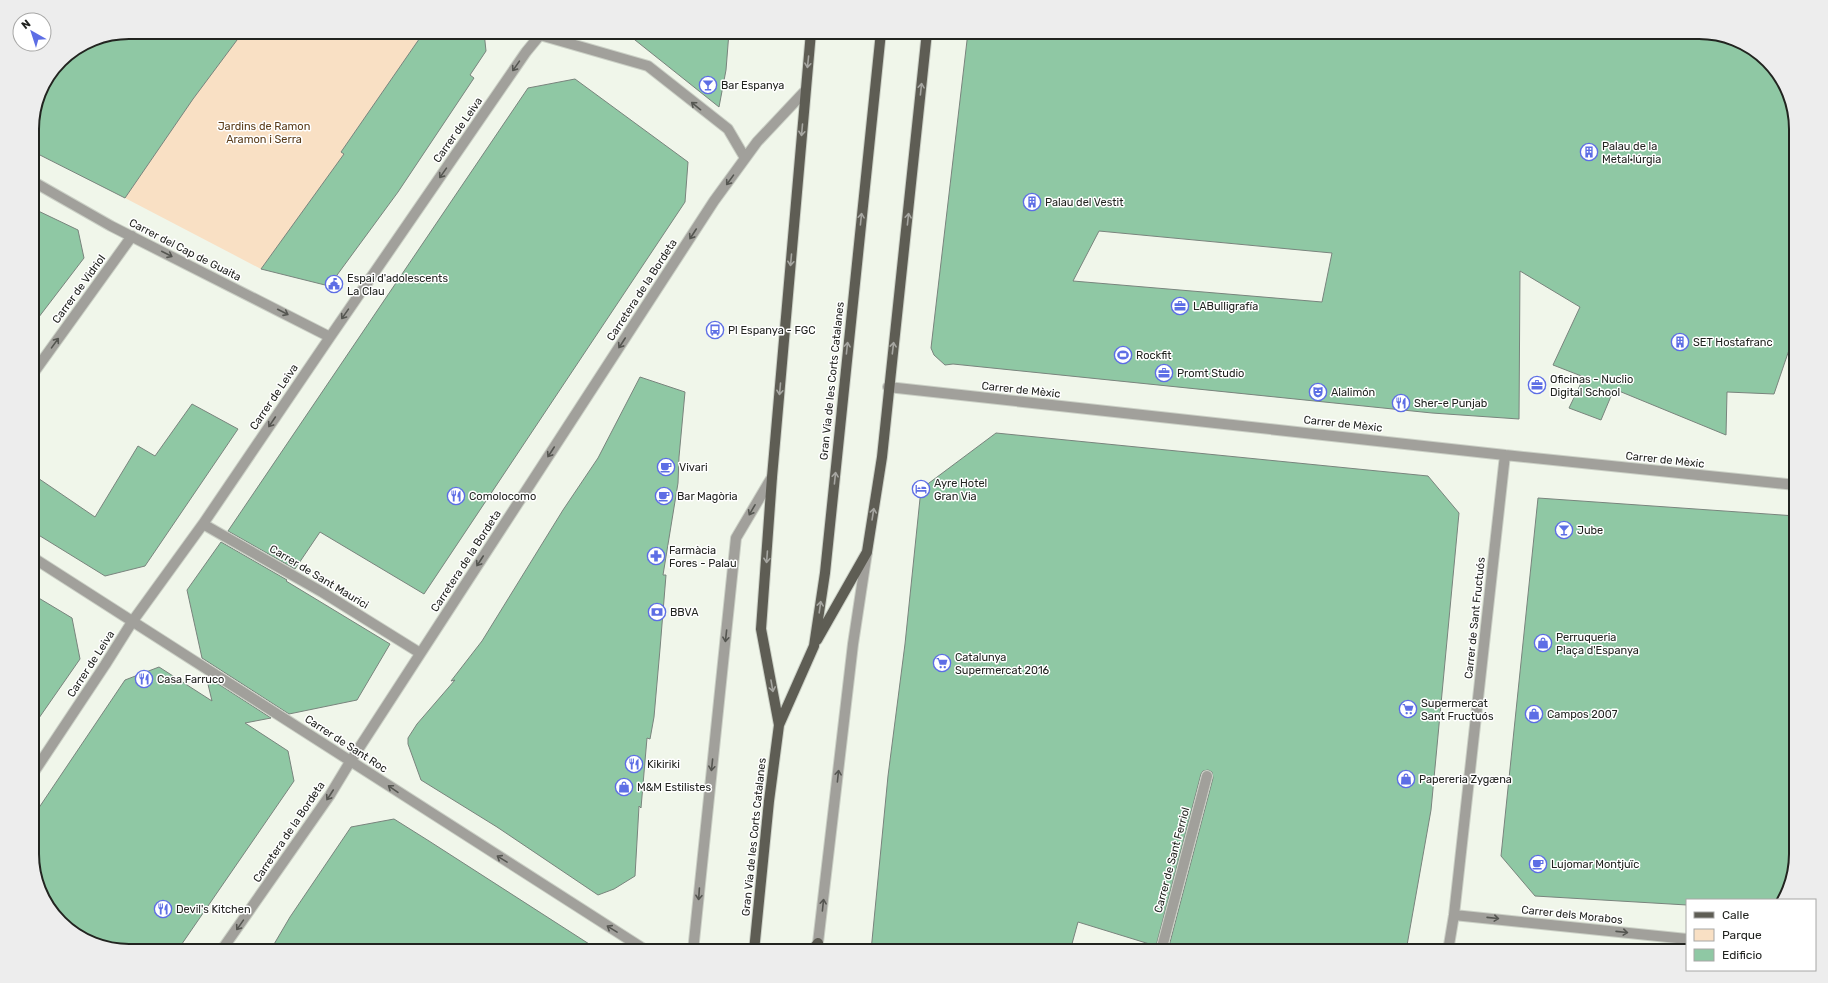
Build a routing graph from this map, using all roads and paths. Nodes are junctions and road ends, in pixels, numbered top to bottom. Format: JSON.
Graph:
{"nodes":[{"id":1,"x":535,"y":39,"type":"edge"},
{"id":2,"x":559,"y":39,"type":"edge"},
{"id":3,"x":810,"y":39,"type":"edge"},
{"id":4,"x":880,"y":39,"type":"edge"},
{"id":5,"x":926,"y":39,"type":"edge"},
{"id":6,"x":805,"y":92,"type":"junction"},
{"id":7,"x":745,"y":158,"type":"junction"},
{"id":8,"x":39,"y":185,"type":"edge"},
{"id":9,"x":132,"y":236,"type":"junction"},
{"id":10,"x":330,"y":337,"type":"junction"},
{"id":11,"x":39,"y":365,"type":"edge"},
{"id":12,"x":888,"y":387,"type":"junction"},
{"id":13,"x":1505,"y":455,"type":"junction"},
{"id":14,"x":772,"y":477,"type":"junction"},
{"id":15,"x":1789,"y":484,"type":"edge"},
{"id":16,"x":203,"y":524,"type":"junction"},
{"id":17,"x":867,"y":552,"type":"junction"},
{"id":18,"x":39,"y":562,"type":"edge"},
{"id":19,"x":132,"y":622,"type":"junction"},
{"id":20,"x":814,"y":646,"type":"junction"},
{"id":21,"x":420,"y":653,"type":"junction"},
{"id":22,"x":779,"y":725,"type":"junction"},
{"id":23,"x":350,"y":762,"type":"junction"},
{"id":24,"x":39,"y":764,"type":"edge"},
{"id":25,"x":1207,"y":776,"type":"dead end"},
{"id":26,"x":1454,"y":915,"type":"junction"},
{"id":27,"x":1686,"y":938,"type":"edge"},
{"id":28,"x":226,"y":944,"type":"edge"},
{"id":29,"x":636,"y":944,"type":"edge"},
{"id":30,"x":694,"y":944,"type":"edge"},
{"id":31,"x":755,"y":944,"type":"edge"},
{"id":32,"x":816,"y":944,"type":"edge"},
{"id":33,"x":1163,"y":944,"type":"edge"},
{"id":34,"x":1449,"y":944,"type":"edge"}],
"edges":[{"from":1,"to":10,"type":"street","name":"Carrer de Leiva","one_way":true},
{"from":7,"to":2,"type":"street","one_way":true},
{"from":3,"to":6,"type":"main road","name":"Gran Via de les Corts Catalanes","one_way":true},
{"from":20,"to":4,"type":"main road","name":"Gran Via de les Corts Catalanes","one_way":true},
{"from":12,"to":5,"type":"main road","one_way":true},
{"from":6,"to":7,"type":"street","name":"Carretera de la Bordeta"},
{"from":6,"to":14,"type":"main road","name":"Gran Via de les Corts Catalanes","one_way":true},
{"from":7,"to":21,"type":"street","name":"Carretera de la Bordeta","one_way":true},
{"from":8,"to":9,"type":"street","name":"Carrer del Cap de Guaita"},
{"from":9,"to":10,"type":"street","name":"Carrer del Cap de Guaita","one_way":true},
{"from":11,"to":9,"type":"street","name":"Carrer de Vidriol","one_way":true},
{"from":10,"to":16,"type":"street","name":"Carrer de Leiva","one_way":true},
{"from":12,"to":13,"type":"street","name":"Carrer de Mèxic"},
{"from":17,"to":12,"type":"main road","one_way":true},
{"from":13,"to":15,"type":"street","name":"Carrer de Mèxic"},
{"from":13,"to":26,"type":"street","name":"Carrer de Sant Fructuós"},
{"from":14,"to":22,"type":"main road","name":"Gran Via de les Corts Catalanes","one_way":true},
{"from":14,"to":30,"type":"street","one_way":true},
{"from":16,"to":19,"type":"street","name":"Carrer de Leiva"},
{"from":16,"to":21,"type":"street","name":"Carrer de Sant Maurici"},
{"from":17,"to":20,"type":"main road"},
{"from":32,"to":17,"type":"street","one_way":true},
{"from":18,"to":19,"type":"street","name":"Carrer de Sant Roc"},
{"from":19,"to":23,"type":"street","name":"Carrer de Sant Roc"},
{"from":19,"to":24,"type":"street","name":"Carrer de Leiva"},
{"from":20,"to":22,"type":"main road","name":"Gran Via de les Corts Catalanes"},
{"from":21,"to":23,"type":"street","name":"Carretera de la Bordeta"},
{"from":22,"to":31,"type":"main road","name":"Gran Via de les Corts Catalanes"},
{"from":23,"to":28,"type":"street","name":"Carretera de la Bordeta","one_way":true},
{"from":29,"to":23,"type":"street","name":"Carrer de Sant Roc","one_way":true},
{"from":25,"to":33,"type":"street","name":"Carrer de Sant Ferriol"},
{"from":26,"to":27,"type":"street","name":"Carrer dels Morabos","one_way":true},
{"from":26,"to":34,"type":"street","name":"Carrer de Sant Fructuós"}]}
